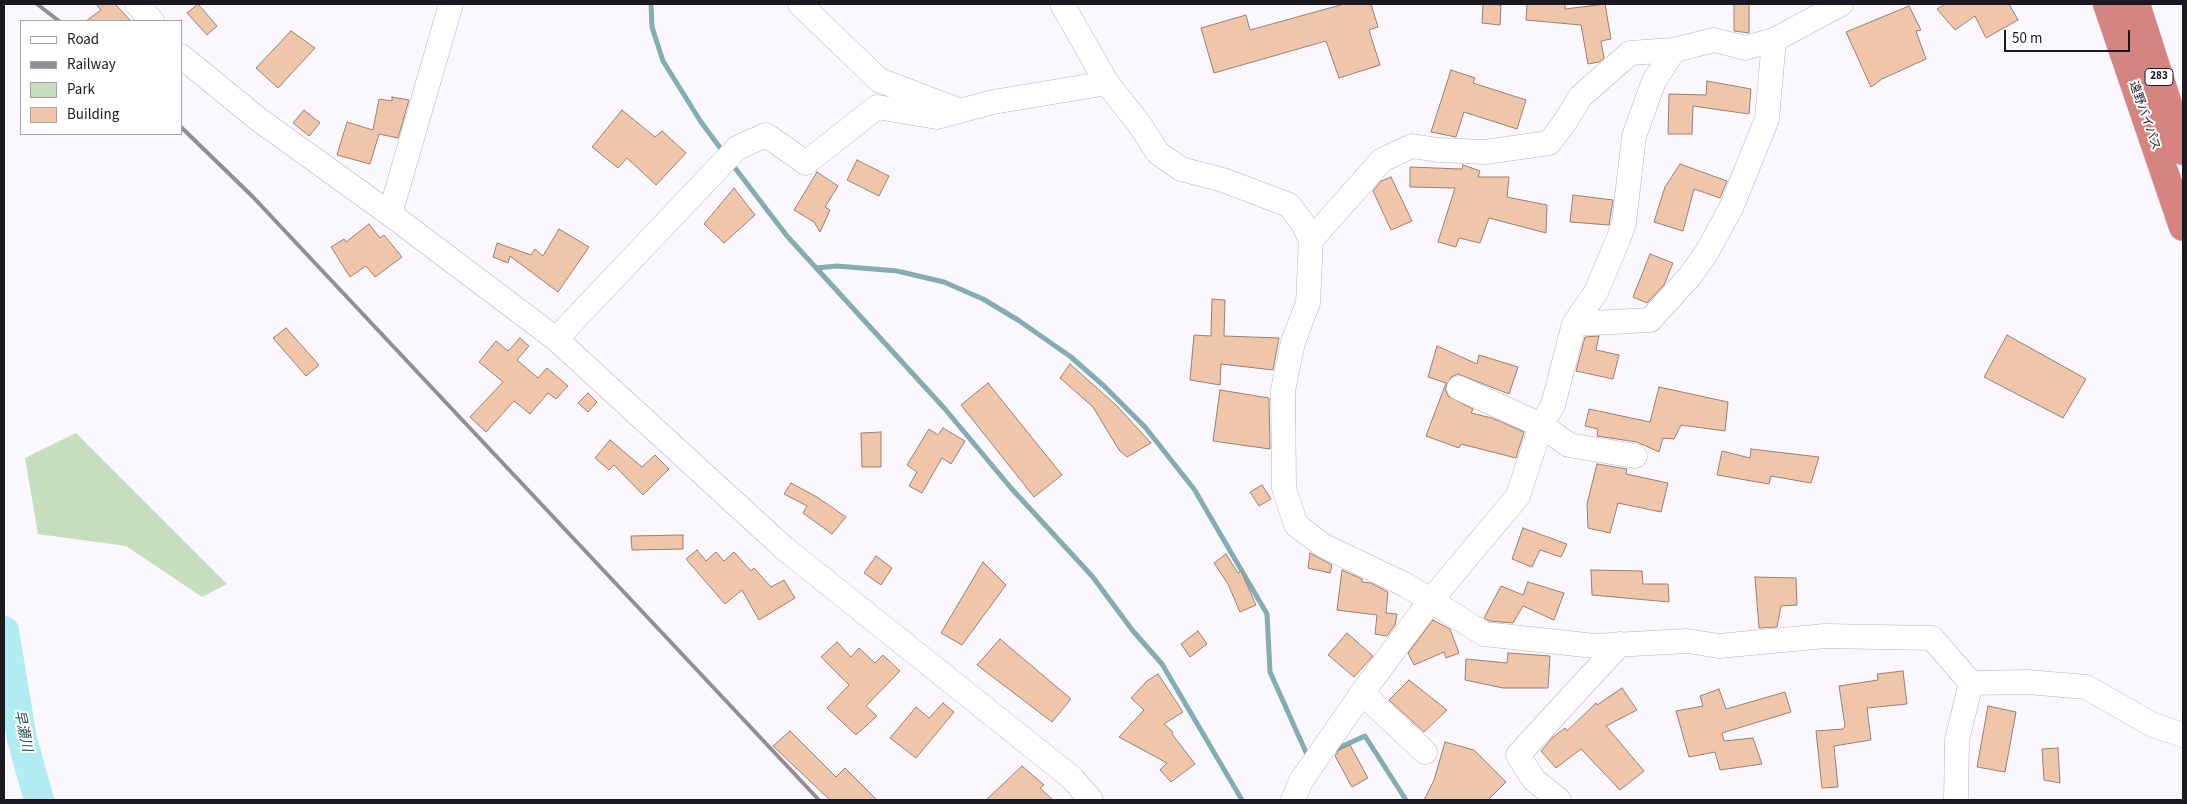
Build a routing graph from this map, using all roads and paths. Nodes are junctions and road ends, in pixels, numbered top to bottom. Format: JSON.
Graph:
{"nodes":[{"id":1,"x":137,"y":4,"type":"edge"},
{"id":2,"x":451,"y":4,"type":"edge"},
{"id":3,"x":800,"y":4,"type":"edge"},
{"id":4,"x":1062,"y":4,"type":"edge"},
{"id":5,"x":1842,"y":4,"type":"edge"},
{"id":6,"x":2107,"y":4,"type":"edge"},
{"id":7,"x":2136,"y":4,"type":"edge"},
{"id":8,"x":151,"y":20,"type":"edge"},
{"id":9,"x":1774,"y":40,"type":"junction"},
{"id":10,"x":1674,"y":50,"type":"junction"},
{"id":11,"x":182,"y":57,"type":"edge"},
{"id":12,"x":1108,"y":83,"type":"junction"},
{"id":13,"x":958,"y":110,"type":"junction"},
{"id":14,"x":2183,"y":151,"type":"edge"},
{"id":15,"x":390,"y":214,"type":"junction"},
{"id":16,"x":2183,"y":227,"type":"edge"},
{"id":17,"x":1311,"y":240,"type":"junction"},
{"id":18,"x":1574,"y":324,"type":"junction"},
{"id":19,"x":556,"y":339,"type":"junction"},
{"id":20,"x":1460,"y":388,"type":"dead end"},
{"id":21,"x":1541,"y":425,"type":"junction"},
{"id":22,"x":1635,"y":456,"type":"dead end"},
{"id":23,"x":1431,"y":600,"type":"junction"},
{"id":24,"x":1620,"y":644,"type":"junction"},
{"id":25,"x":1971,"y":683,"type":"junction"},
{"id":26,"x":1362,"y":694,"type":"junction"},
{"id":27,"x":2183,"y":735,"type":"edge"},
{"id":28,"x":1425,"y":752,"type":"dead end"},
{"id":29,"x":1091,"y":800,"type":"edge"},
{"id":30,"x":1293,"y":800,"type":"edge"},
{"id":31,"x":1559,"y":800,"type":"edge"},
{"id":32,"x":1956,"y":800,"type":"edge"}],
"edges":[{"from":1,"to":8,"type":"street"},
{"from":2,"to":15,"type":"street"},
{"from":3,"to":13,"type":"street"},
{"from":4,"to":12,"type":"street"},
{"from":5,"to":9,"type":"street"},
{"from":6,"to":16,"type":"highway","name":"遠野バイパス","number":"283"},
{"from":7,"to":14,"type":"highway","name":"遠野バイパス","number":"283"},
{"from":9,"to":10,"type":"street"},
{"from":9,"to":18,"type":"street"},
{"from":10,"to":17,"type":"street"},
{"from":10,"to":18,"type":"street"},
{"from":11,"to":15,"type":"street"},
{"from":12,"to":13,"type":"street"},
{"from":12,"to":17,"type":"street"},
{"from":13,"to":19,"type":"street"},
{"from":15,"to":19,"type":"street"},
{"from":17,"to":23,"type":"street"},
{"from":18,"to":21,"type":"street"},
{"from":19,"to":29,"type":"street"},
{"from":20,"to":21,"type":"street"},
{"from":21,"to":22,"type":"street"},
{"from":21,"to":23,"type":"street"},
{"from":23,"to":24,"type":"street"},
{"from":23,"to":26,"type":"street"},
{"from":24,"to":25,"type":"street"},
{"from":24,"to":31,"type":"street"},
{"from":25,"to":27,"type":"street"},
{"from":25,"to":32,"type":"street"},
{"from":26,"to":28,"type":"street"},
{"from":26,"to":30,"type":"street"}]}
